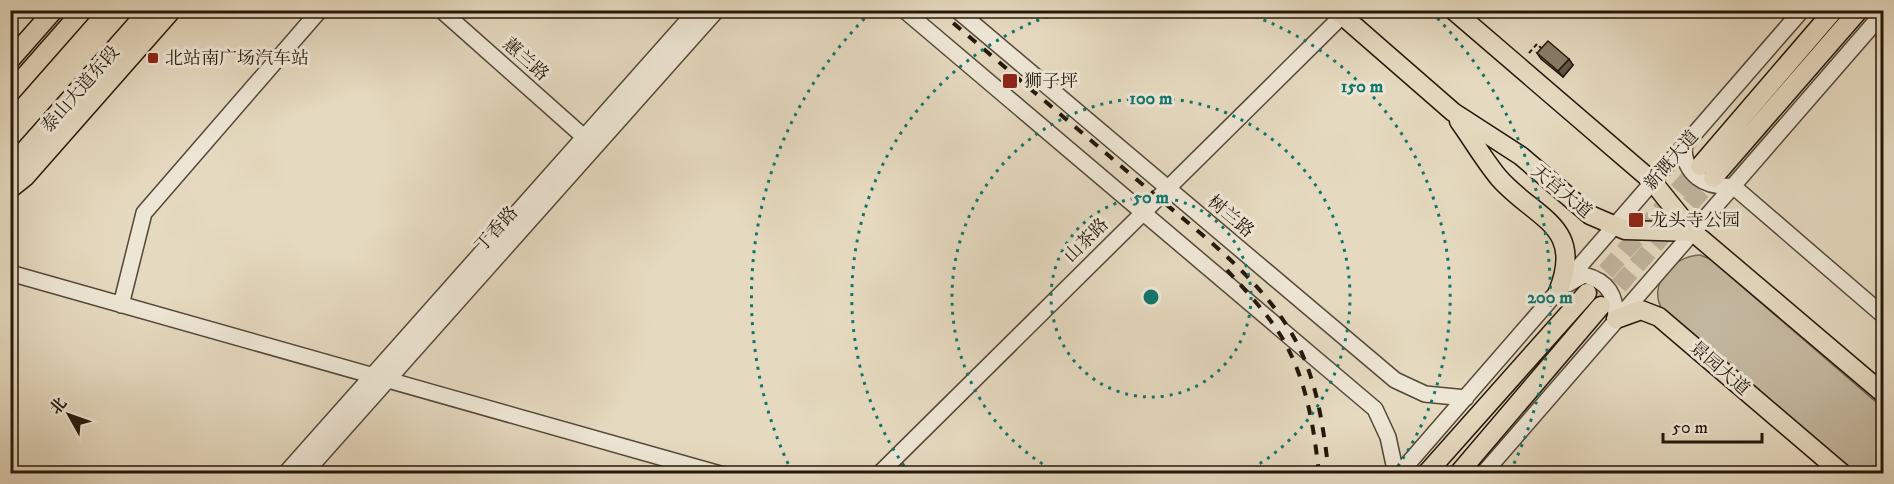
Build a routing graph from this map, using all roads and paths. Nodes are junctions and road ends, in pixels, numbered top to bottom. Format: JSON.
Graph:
{"nodes":[{"id":1,"x":54,"y":10,"type":"edge"},
{"id":2,"x":83,"y":10,"type":"edge"},
{"id":3,"x":149,"y":10,"type":"edge"},
{"id":4,"x":172,"y":10,"type":"edge"},
{"id":5,"x":320,"y":10,"type":"edge"},
{"id":6,"x":441,"y":10,"type":"edge"},
{"id":7,"x":697,"y":10,"type":"edge"},
{"id":8,"x":717,"y":10,"type":"edge"},
{"id":9,"x":904,"y":10,"type":"edge"},
{"id":10,"x":957,"y":10,"type":"edge"},
{"id":11,"x":1802,"y":10,"type":"edge"},
{"id":12,"x":1834,"y":10,"type":"edge"},
{"id":13,"x":1859,"y":10,"type":"edge"},
{"id":14,"x":1342,"y":12,"type":"edge"},
{"id":15,"x":1884,"y":12,"type":"edge"},
{"id":16,"x":1457,"y":13,"type":"edge"},
{"id":17,"x":1547,"y":52,"type":"edge"},
{"id":18,"x":1529,"y":53,"type":"dead end"},
{"id":19,"x":10,"y":60,"type":"edge"},
{"id":20,"x":10,"y":93,"type":"edge"},
{"id":21,"x":1453,"y":112,"type":"junction"},
{"id":22,"x":584,"y":137,"type":"junction"},
{"id":23,"x":1684,"y":145,"type":"junction"},
{"id":24,"x":10,"y":167,"type":"edge"},
{"id":25,"x":1652,"y":181,"type":"junction"},
{"id":26,"x":1732,"y":186,"type":"junction"},
{"id":27,"x":1167,"y":187,"type":"junction"},
{"id":28,"x":10,"y":189,"type":"edge"},
{"id":29,"x":1142,"y":212,"type":"junction"},
{"id":30,"x":1613,"y":227,"type":"junction"},
{"id":31,"x":1693,"y":232,"type":"junction"},
{"id":32,"x":10,"y":273,"type":"edge"},
{"id":33,"x":1558,"y":292,"type":"junction"},
{"id":34,"x":1587,"y":293,"type":"tunnel mouth"},
{"id":35,"x":121,"y":305,"type":"junction"},
{"id":36,"x":1601,"y":306,"type":"tunnel mouth"},
{"id":37,"x":1884,"y":316,"type":"edge"},
{"id":38,"x":1616,"y":319,"type":"junction"},
{"id":39,"x":372,"y":375,"type":"junction"},
{"id":40,"x":387,"y":380,"type":"junction"},
{"id":41,"x":1884,"y":394,"type":"edge"},
{"id":42,"x":1467,"y":398,"type":"junction"},
{"id":43,"x":285,"y":474,"type":"edge"},
{"id":44,"x":304,"y":474,"type":"edge"},
{"id":45,"x":720,"y":474,"type":"edge"},
{"id":46,"x":879,"y":474,"type":"edge"},
{"id":47,"x":1397,"y":474,"type":"edge"},
{"id":48,"x":1426,"y":474,"type":"edge"},
{"id":49,"x":1458,"y":474,"type":"edge"},
{"id":50,"x":1483,"y":474,"type":"edge"},
{"id":51,"x":1843,"y":474,"type":"edge"}],
"edges":[{"from":1,"to":19,"type":"main road"},
{"from":2,"to":20,"type":"main road"},
{"from":3,"to":24,"type":"main road","name":"泰山大道东段"},
{"from":4,"to":28,"type":"main road"},
{"from":5,"to":35,"type":"street"},
{"from":6,"to":22,"type":"street","name":"蕙兰路"},
{"from":7,"to":22,"type":"street","name":"丁香路"},
{"from":8,"to":40,"type":"street","name":"丁香路"},
{"from":9,"to":29,"type":"street"},
{"from":10,"to":27,"type":"street","name":"树兰路"},
{"from":11,"to":23,"type":"street","name":"新溉大道"},
{"from":12,"to":13,"type":"main road","name":"新溉大道"},
{"from":14,"to":21,"type":"main road","name":"天宫大道"},
{"from":14,"to":27,"type":"street","name":"山茶路"},
{"from":15,"to":26,"type":"street"},
{"from":16,"to":25,"type":"main road"},
{"from":17,"to":18,"type":"path"},
{"from":21,"to":30,"type":"main road","name":"天宫大道"},
{"from":21,"to":33,"type":"main road"},
{"from":22,"to":39,"type":"street","name":"丁香路"},
{"from":23,"to":25,"type":"street","name":"新溉大道"},
{"from":23,"to":26,"type":"street"},
{"from":25,"to":30,"type":"street","name":"新溉大道"},
{"from":25,"to":31,"type":"main road"},
{"from":26,"to":31,"type":"street"},
{"from":26,"to":37,"type":"street"},
{"from":27,"to":29,"type":"street","name":"山茶路"},
{"from":27,"to":42,"type":"street","name":"树兰路"},
{"from":29,"to":46,"type":"street","name":"山茶路"},
{"from":29,"to":47,"type":"street"},
{"from":30,"to":31,"type":"main road","name":"天宫大道"},
{"from":30,"to":33,"type":"street","name":"新溉大道"},
{"from":31,"to":38,"type":"street"},
{"from":31,"to":41,"type":"main road"},
{"from":32,"to":35,"type":"street"},
{"from":33,"to":38,"type":"street"},
{"from":33,"to":42,"type":"street","name":"新溉大道"},
{"from":34,"to":48,"type":"main road"},
{"from":35,"to":39,"type":"street"},
{"from":36,"to":49,"type":"main road"},
{"from":38,"to":50,"type":"street"},
{"from":38,"to":51,"type":"main road","name":"景园大道"},
{"from":39,"to":40,"type":"street"},
{"from":39,"to":43,"type":"street","name":"丁香路"},
{"from":40,"to":44,"type":"street","name":"丁香路"},
{"from":40,"to":45,"type":"street"},
{"from":42,"to":47,"type":"street","name":"新溉大道"}]}
